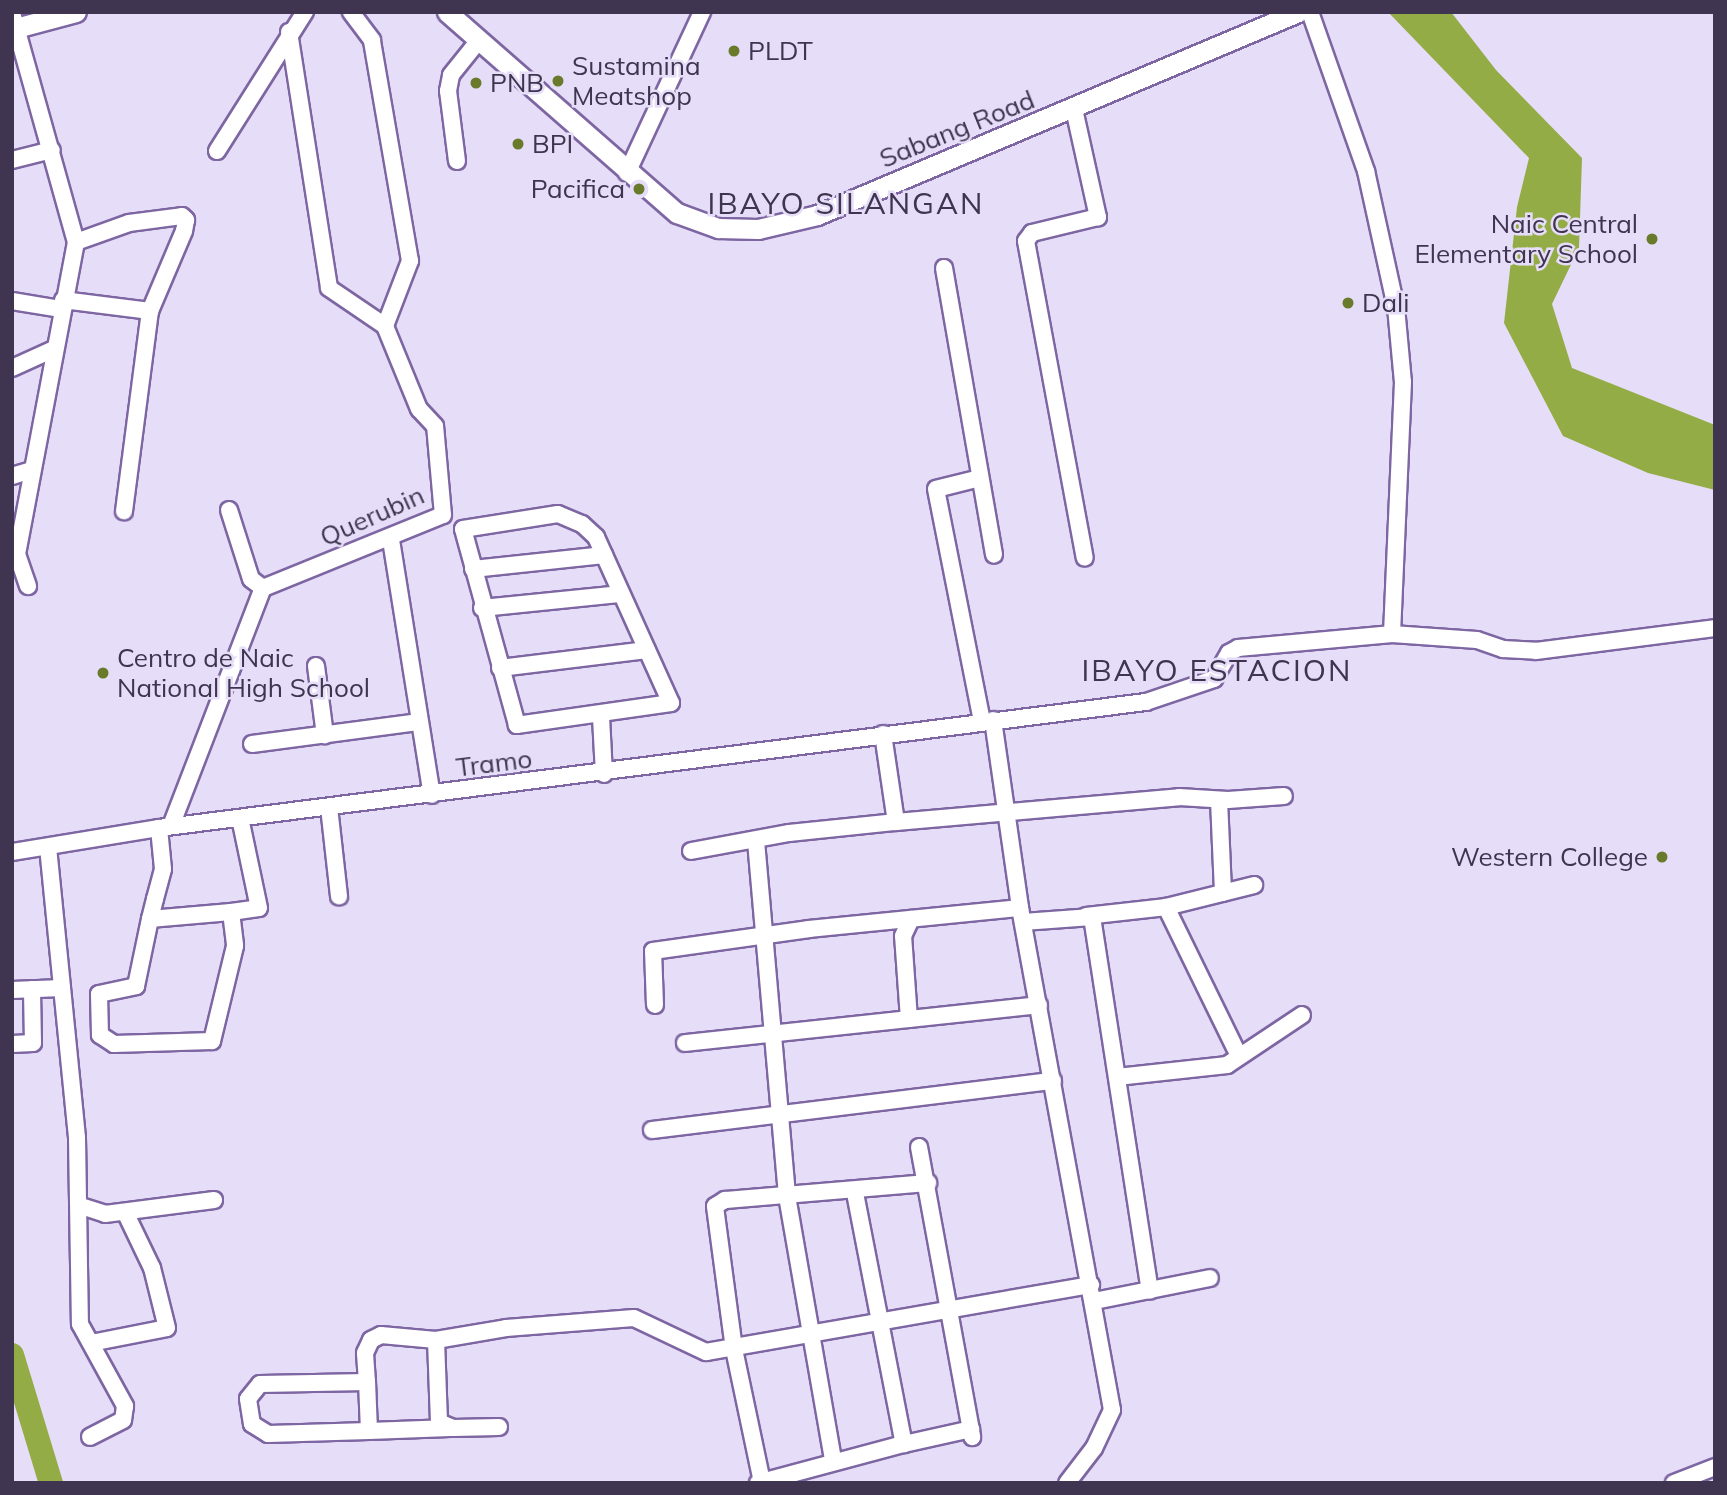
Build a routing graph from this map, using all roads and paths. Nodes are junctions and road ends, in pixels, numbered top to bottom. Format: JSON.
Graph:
{"nodes":[{"id":1,"x":76,"y":12,"type":"edge"},
{"id":2,"x":305,"y":12,"type":"edge"},
{"id":3,"x":351,"y":12,"type":"edge"},
{"id":4,"x":447,"y":12,"type":"edge"},
{"id":5,"x":702,"y":12,"type":"edge"},
{"id":6,"x":1298,"y":12,"type":"edge"},
{"id":7,"x":1310,"y":12,"type":"edge"},
{"id":8,"x":14,"y":23,"type":"edge"},
{"id":9,"x":289,"y":32,"type":"junction"},
{"id":10,"x":479,"y":40,"type":"junction"},
{"id":11,"x":1074,"y":109,"type":"junction"},
{"id":12,"x":52,"y":150,"type":"junction"},
{"id":13,"x":216,"y":151,"type":"dead end"},
{"id":14,"x":12,"y":160,"type":"edge"},
{"id":15,"x":457,"y":161,"type":"dead end"},
{"id":16,"x":627,"y":173,"type":"junction"},
{"id":17,"x":76,"y":242,"type":"junction"},
{"id":18,"x":944,"y":268,"type":"dead end"},
{"id":19,"x":12,"y":301,"type":"edge"},
{"id":20,"x":62,"y":304,"type":"junction"},
{"id":21,"x":150,"y":311,"type":"junction"},
{"id":22,"x":385,"y":326,"type":"junction"},
{"id":23,"x":54,"y":349,"type":"junction"},
{"id":24,"x":12,"y":368,"type":"edge"},
{"id":25,"x":32,"y":470,"type":"junction"},
{"id":26,"x":12,"y":476,"type":"edge"},
{"id":27,"x":980,"y":478,"type":"junction"},
{"id":28,"x":124,"y":510,"type":"dead end"},
{"id":29,"x":229,"y":510,"type":"dead end"},
{"id":30,"x":443,"y":515,"type":"junction"},
{"id":31,"x":463,"y":529,"type":"junction"},
{"id":32,"x":16,"y":537,"type":"edge"},
{"id":33,"x":391,"y":540,"type":"junction"},
{"id":34,"x":604,"y":555,"type":"junction"},
{"id":35,"x":994,"y":555,"type":"dead end"},
{"id":36,"x":1084,"y":558,"type":"dead end"},
{"id":37,"x":473,"y":569,"type":"junction"},
{"id":38,"x":28,"y":586,"type":"dead end"},
{"id":39,"x":263,"y":587,"type":"junction"},
{"id":40,"x":621,"y":594,"type":"junction"},
{"id":41,"x":482,"y":607,"type":"junction"},
{"id":42,"x":1715,"y":628,"type":"edge"},
{"id":43,"x":1392,"y":634,"type":"junction"},
{"id":44,"x":647,"y":650,"type":"junction"},
{"id":45,"x":316,"y":666,"type":"dead end"},
{"id":46,"x":500,"y":667,"type":"junction"},
{"id":47,"x":601,"y":717,"type":"junction"},
{"id":48,"x":987,"y":720,"type":"junction"},
{"id":49,"x":420,"y":722,"type":"junction"},
{"id":50,"x":883,"y":734,"type":"junction"},
{"id":51,"x":325,"y":735,"type":"junction"},
{"id":52,"x":252,"y":744,"type":"dead end"},
{"id":53,"x":604,"y":774,"type":"junction"},
{"id":54,"x":432,"y":795,"type":"junction"},
{"id":55,"x":1284,"y":796,"type":"dead end"},
{"id":56,"x":1220,"y":800,"type":"junction"},
{"id":57,"x":329,"y":807,"type":"junction"},
{"id":58,"x":1007,"y":814,"type":"junction"},
{"id":59,"x":240,"y":818,"type":"junction"},
{"id":60,"x":896,"y":822,"type":"junction"},
{"id":61,"x":165,"y":827,"type":"junction"},
{"id":62,"x":756,"y":841,"type":"junction"},
{"id":63,"x":48,"y":847,"type":"junction"},
{"id":64,"x":691,"y":851,"type":"dead end"},
{"id":65,"x":12,"y":852,"type":"edge"},
{"id":66,"x":1254,"y":885,"type":"dead end"},
{"id":67,"x":1223,"y":893,"type":"junction"},
{"id":68,"x":339,"y":896,"type":"dead end"},
{"id":69,"x":1166,"y":907,"type":"junction"},
{"id":70,"x":231,"y":912,"type":"junction"},
{"id":71,"x":1022,"y":915,"type":"junction"},
{"id":72,"x":1086,"y":916,"type":"junction"},
{"id":73,"x":150,"y":919,"type":"junction"},
{"id":74,"x":911,"y":919,"type":"junction"},
{"id":75,"x":764,"y":936,"type":"junction"},
{"id":76,"x":62,"y":988,"type":"junction"},
{"id":77,"x":32,"y":989,"type":"junction"},
{"id":78,"x":12,"y":990,"type":"edge"},
{"id":79,"x":656,"y":1005,"type":"dead end"},
{"id":80,"x":1039,"y":1005,"type":"junction"},
{"id":81,"x":1301,"y":1015,"type":"dead end"},
{"id":82,"x":909,"y":1019,"type":"junction"},
{"id":83,"x":773,"y":1034,"type":"junction"},
{"id":84,"x":685,"y":1043,"type":"dead end"},
{"id":85,"x":12,"y":1044,"type":"edge"},
{"id":86,"x":1238,"y":1054,"type":"junction"},
{"id":87,"x":1117,"y":1077,"type":"junction"},
{"id":88,"x":1053,"y":1081,"type":"junction"},
{"id":89,"x":780,"y":1114,"type":"junction"},
{"id":90,"x":652,"y":1130,"type":"dead end"},
{"id":91,"x":919,"y":1147,"type":"dead end"},
{"id":92,"x":928,"y":1183,"type":"junction"},
{"id":93,"x":855,"y":1193,"type":"junction"},
{"id":94,"x":787,"y":1196,"type":"junction"},
{"id":95,"x":214,"y":1200,"type":"dead end"},
{"id":96,"x":81,"y":1206,"type":"junction"},
{"id":97,"x":125,"y":1212,"type":"junction"},
{"id":98,"x":1210,"y":1278,"type":"dead end"},
{"id":99,"x":1150,"y":1291,"type":"junction"},
{"id":100,"x":1092,"y":1293,"type":"junction"},
{"id":101,"x":950,"y":1311,"type":"junction"},
{"id":102,"x":880,"y":1324,"type":"junction"},
{"id":103,"x":811,"y":1337,"type":"junction"},
{"id":104,"x":436,"y":1340,"type":"junction"},
{"id":105,"x":91,"y":1342,"type":"junction"},
{"id":106,"x":734,"y":1349,"type":"junction"},
{"id":107,"x":367,"y":1382,"type":"junction"},
{"id":108,"x":499,"y":1427,"type":"dead end"},
{"id":109,"x":453,"y":1428,"type":"junction"},
{"id":110,"x":369,"y":1431,"type":"junction"},
{"id":111,"x":90,"y":1437,"type":"dead end"},
{"id":112,"x":904,"y":1444,"type":"junction"},
{"id":113,"x":833,"y":1460,"type":"junction"},
{"id":114,"x":1715,"y":1467,"type":"edge"},
{"id":115,"x":760,"y":1482,"type":"edge"},
{"id":116,"x":1067,"y":1483,"type":"edge"},
{"id":117,"x":1674,"y":1483,"type":"edge"}],
"edges":[{"from":1,"to":8,"type":"main road"},
{"from":2,"to":9,"type":"street"},
{"from":3,"to":22,"type":"street"},
{"from":4,"to":10,"type":"main road","name":"Sabang Road"},
{"from":5,"to":16,"type":"street"},
{"from":6,"to":11,"type":"main road","name":"Sabang Road"},
{"from":7,"to":43,"type":"street"},
{"from":8,"to":12,"type":"street"},
{"from":9,"to":13,"type":"street"},
{"from":9,"to":22,"type":"street"},
{"from":10,"to":15,"type":"street"},
{"from":10,"to":16,"type":"main road","name":"Sabang Road"},
{"from":11,"to":16,"type":"main road","name":"Sabang Road"},
{"from":11,"to":36,"type":"street"},
{"from":12,"to":14,"type":"street"},
{"from":12,"to":17,"type":"street"},
{"from":17,"to":20,"type":"street"},
{"from":17,"to":21,"type":"street"},
{"from":18,"to":27,"type":"street"},
{"from":19,"to":20,"type":"street"},
{"from":20,"to":21,"type":"street"},
{"from":20,"to":23,"type":"street"},
{"from":21,"to":28,"type":"street"},
{"from":22,"to":30,"type":"street","name":"Querubin"},
{"from":23,"to":24,"type":"street"},
{"from":23,"to":25,"type":"street"},
{"from":25,"to":26,"type":"street"},
{"from":25,"to":32,"type":"street"},
{"from":27,"to":35,"type":"street"},
{"from":27,"to":48,"type":"street"},
{"from":29,"to":39,"type":"street"},
{"from":30,"to":31,"type":"street"},
{"from":30,"to":33,"type":"street","name":"Querubin"},
{"from":31,"to":34,"type":"street"},
{"from":31,"to":37,"type":"street"},
{"from":32,"to":38,"type":"street"},
{"from":33,"to":39,"type":"street","name":"Querubin"},
{"from":33,"to":49,"type":"street"},
{"from":34,"to":37,"type":"street"},
{"from":34,"to":40,"type":"street"},
{"from":37,"to":41,"type":"street"},
{"from":39,"to":61,"type":"street"},
{"from":40,"to":41,"type":"street"},
{"from":40,"to":44,"type":"street"},
{"from":41,"to":46,"type":"street"},
{"from":42,"to":43,"type":"street","name":"Tramo"},
{"from":43,"to":48,"type":"street","name":"Tramo"},
{"from":44,"to":46,"type":"street"},
{"from":44,"to":47,"type":"street"},
{"from":45,"to":51,"type":"street"},
{"from":46,"to":47,"type":"street"},
{"from":47,"to":53,"type":"street"},
{"from":48,"to":50,"type":"street","name":"Tramo"},
{"from":48,"to":58,"type":"street"},
{"from":49,"to":51,"type":"street"},
{"from":49,"to":54,"type":"street"},
{"from":50,"to":53,"type":"street","name":"Tramo"},
{"from":50,"to":60,"type":"street"},
{"from":51,"to":52,"type":"street"},
{"from":53,"to":54,"type":"street","name":"Tramo"},
{"from":54,"to":57,"type":"street","name":"Tramo"},
{"from":55,"to":56,"type":"street"},
{"from":56,"to":58,"type":"street"},
{"from":56,"to":67,"type":"street"},
{"from":57,"to":59,"type":"street","name":"Tramo"},
{"from":57,"to":68,"type":"street"},
{"from":58,"to":60,"type":"street"},
{"from":58,"to":71,"type":"street"},
{"from":59,"to":61,"type":"street","name":"Tramo"},
{"from":59,"to":70,"type":"street"},
{"from":60,"to":62,"type":"street"},
{"from":61,"to":63,"type":"street","name":"Tramo"},
{"from":61,"to":73,"type":"street"},
{"from":62,"to":64,"type":"street"},
{"from":62,"to":75,"type":"street"},
{"from":63,"to":65,"type":"street","name":"Tramo"},
{"from":63,"to":76,"type":"street"},
{"from":66,"to":67,"type":"street"},
{"from":67,"to":69,"type":"street"},
{"from":69,"to":72,"type":"street"},
{"from":69,"to":86,"type":"street"},
{"from":70,"to":73,"type":"street"},
{"from":70,"to":73,"type":"street"},
{"from":71,"to":72,"type":"street"},
{"from":71,"to":74,"type":"street"},
{"from":71,"to":80,"type":"street"},
{"from":72,"to":87,"type":"street"},
{"from":74,"to":75,"type":"street"},
{"from":74,"to":82,"type":"street"},
{"from":75,"to":79,"type":"street"},
{"from":75,"to":83,"type":"street"},
{"from":76,"to":77,"type":"street"},
{"from":76,"to":96,"type":"street"},
{"from":77,"to":78,"type":"street"},
{"from":77,"to":85,"type":"street"},
{"from":80,"to":82,"type":"street"},
{"from":80,"to":88,"type":"street"},
{"from":81,"to":86,"type":"street"},
{"from":82,"to":83,"type":"street"},
{"from":83,"to":84,"type":"street"},
{"from":83,"to":89,"type":"street"},
{"from":86,"to":87,"type":"street"},
{"from":87,"to":99,"type":"street"},
{"from":88,"to":89,"type":"street"},
{"from":88,"to":100,"type":"street"},
{"from":89,"to":90,"type":"street"},
{"from":89,"to":94,"type":"street"},
{"from":91,"to":92,"type":"street"},
{"from":92,"to":93,"type":"street"},
{"from":92,"to":101,"type":"street"},
{"from":93,"to":94,"type":"street"},
{"from":93,"to":102,"type":"street"},
{"from":94,"to":103,"type":"street"},
{"from":94,"to":106,"type":"street"},
{"from":95,"to":97,"type":"street"},
{"from":96,"to":97,"type":"street"},
{"from":96,"to":105,"type":"street"},
{"from":97,"to":105,"type":"street"},
{"from":98,"to":99,"type":"street"},
{"from":99,"to":100,"type":"street"},
{"from":100,"to":101,"type":"street"},
{"from":100,"to":116,"type":"street"},
{"from":101,"to":102,"type":"street"},
{"from":101,"to":112,"type":"street"},
{"from":102,"to":103,"type":"street"},
{"from":102,"to":112,"type":"street"},
{"from":103,"to":106,"type":"street"},
{"from":103,"to":113,"type":"street"},
{"from":104,"to":106,"type":"street"},
{"from":104,"to":107,"type":"street"},
{"from":104,"to":109,"type":"street"},
{"from":105,"to":111,"type":"street"},
{"from":106,"to":115,"type":"street"},
{"from":107,"to":110,"type":"street"},
{"from":107,"to":110,"type":"street"},
{"from":108,"to":109,"type":"street"},
{"from":109,"to":110,"type":"street"},
{"from":112,"to":113,"type":"street"},
{"from":113,"to":115,"type":"street"},
{"from":114,"to":117,"type":"street"}]}
